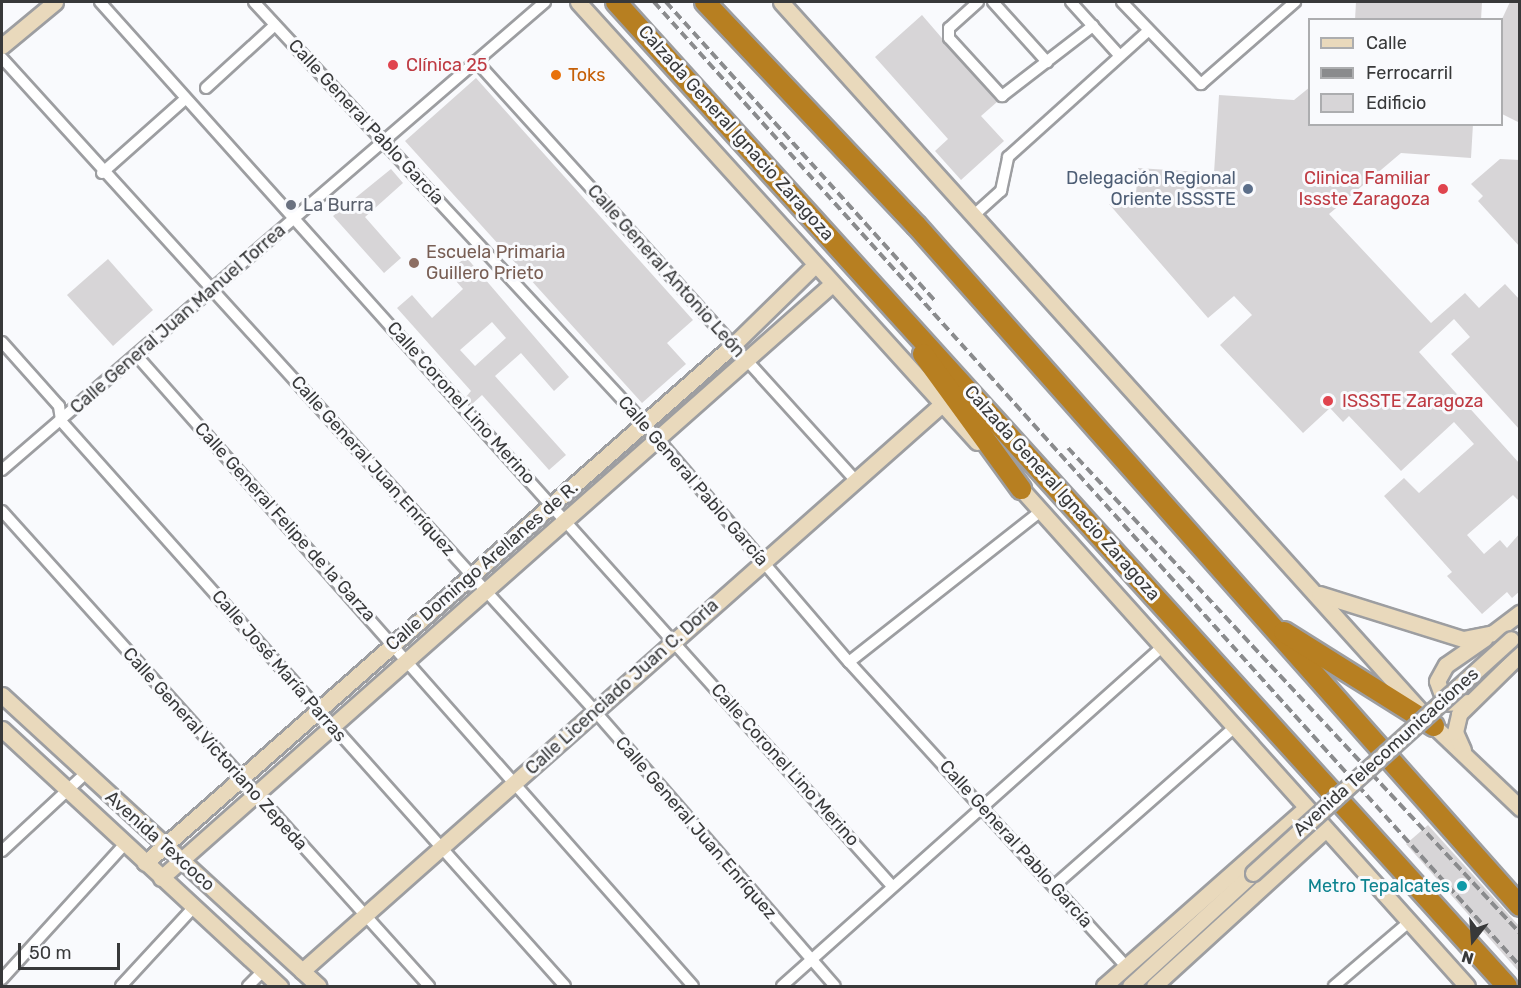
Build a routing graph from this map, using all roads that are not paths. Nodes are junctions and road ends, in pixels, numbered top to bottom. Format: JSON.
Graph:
{"nodes":[{"id":1,"x":55,"y":2,"type":"edge"},
{"id":2,"x":100,"y":2,"type":"edge"},
{"id":3,"x":254,"y":2,"type":"edge"},
{"id":4,"x":545,"y":2,"type":"edge"},
{"id":5,"x":578,"y":2,"type":"edge"},
{"id":6,"x":616,"y":2,"type":"edge"},
{"id":7,"x":705,"y":2,"type":"edge"},
{"id":8,"x":781,"y":2,"type":"edge"},
{"id":9,"x":978,"y":2,"type":"edge"},
{"id":10,"x":993,"y":2,"type":"edge"},
{"id":11,"x":1071,"y":2,"type":"edge"},
{"id":12,"x":1122,"y":2,"type":"edge"},
{"id":13,"x":1295,"y":2,"type":"edge"},
{"id":14,"x":275,"y":25,"type":"junction"},
{"id":15,"x":1093,"y":27,"type":"junction"},
{"id":16,"x":1148,"y":30,"type":"junction"},
{"id":17,"x":2,"y":46,"type":"edge"},
{"id":18,"x":1119,"y":55,"type":"junction"},
{"id":19,"x":2,"y":58,"type":"edge"},
{"id":20,"x":476,"y":61,"type":"junction"},
{"id":21,"x":1047,"y":62,"type":"junction"},
{"id":22,"x":206,"y":88,"type":"dead end"},
{"id":23,"x":185,"y":99,"type":"junction"},
{"id":24,"x":383,"y":138,"type":"junction"},
{"id":25,"x":102,"y":173,"type":"junction"},
{"id":26,"x":295,"y":216,"type":"junction"},
{"id":27,"x":973,"y":216,"type":"junction"},
{"id":28,"x":815,"y":265,"type":"junction"},
{"id":29,"x":832,"y":284,"type":"junction"},
{"id":30,"x":214,"y":287,"type":"junction"},
{"id":31,"x":790,"y":291,"type":"junction"},
{"id":32,"x":887,"y":299,"type":"junction"},
{"id":33,"x":804,"y":304,"type":"junction"},
{"id":34,"x":2,"y":342,"type":"edge"},
{"id":35,"x":733,"y":345,"type":"junction"},
{"id":36,"x":137,"y":356,"type":"junction"},
{"id":37,"x":745,"y":357,"type":"junction"},
{"id":38,"x":943,"y":403,"type":"junction"},
{"id":39,"x":61,"y":421,"type":"junction"},
{"id":40,"x":644,"y":423,"type":"junction"},
{"id":41,"x":655,"y":438,"type":"junction"},
{"id":42,"x":2,"y":470,"type":"edge"},
{"id":43,"x":856,"y":481,"type":"junction"},
{"id":44,"x":1021,"y":489,"type":"junction"},
{"id":45,"x":553,"y":504,"type":"junction"},
{"id":46,"x":2,"y":511,"type":"edge"},
{"id":47,"x":1041,"y":511,"type":"junction"},
{"id":48,"x":565,"y":520,"type":"junction"},
{"id":49,"x":761,"y":561,"type":"junction"},
{"id":50,"x":470,"y":575,"type":"junction"},
{"id":51,"x":1306,"y":585,"type":"junction"},
{"id":52,"x":484,"y":589,"type":"junction"},
{"id":53,"x":1520,"y":613,"type":"edge"},
{"id":54,"x":1258,"y":614,"type":"junction"},
{"id":55,"x":1492,"y":633,"type":"junction"},
{"id":56,"x":1515,"y":635,"type":"edge"},
{"id":57,"x":674,"y":640,"type":"junction"},
{"id":58,"x":394,"y":644,"type":"junction"},
{"id":59,"x":1162,"y":647,"type":"junction"},
{"id":60,"x":1520,"y":654,"type":"edge"},
{"id":61,"x":406,"y":659,"type":"junction"},
{"id":62,"x":849,"y":662,"type":"junction"},
{"id":63,"x":2,"y":696,"type":"edge"},
{"id":64,"x":1470,"y":702,"type":"junction"},
{"id":65,"x":594,"y":710,"type":"junction"},
{"id":66,"x":319,"y":711,"type":"junction"},
{"id":67,"x":1434,"y":726,"type":"junction"},
{"id":68,"x":332,"y":727,"type":"junction"},
{"id":69,"x":1235,"y":727,"type":"junction"},
{"id":70,"x":2,"y":729,"type":"edge"},
{"id":71,"x":1466,"y":758,"type":"junction"},
{"id":72,"x":86,"y":773,"type":"junction"},
{"id":73,"x":241,"y":780,"type":"junction"},
{"id":74,"x":515,"y":785,"type":"junction"},
{"id":75,"x":69,"y":790,"type":"junction"},
{"id":76,"x":255,"y":796,"type":"junction"},
{"id":77,"x":983,"y":808,"type":"junction"},
{"id":78,"x":1306,"y":808,"type":"junction"},
{"id":79,"x":1520,"y":808,"type":"edge"},
{"id":80,"x":1325,"y":830,"type":"junction"},
{"id":81,"x":125,"y":844,"type":"junction"},
{"id":82,"x":1266,"y":844,"type":"junction"},
{"id":83,"x":165,"y":846,"type":"junction"},
{"id":84,"x":444,"y":850,"type":"junction"},
{"id":85,"x":2,"y":851,"type":"edge"},
{"id":86,"x":182,"y":861,"type":"junction"},
{"id":87,"x":145,"y":863,"type":"junction"},
{"id":88,"x":1286,"y":866,"type":"junction"},
{"id":89,"x":161,"y":878,"type":"junction"},
{"id":90,"x":1054,"y":885,"type":"junction"},
{"id":91,"x":892,"y":886,"type":"junction"},
{"id":92,"x":1520,"y":906,"type":"edge"},
{"id":93,"x":193,"y":908,"type":"junction"},
{"id":94,"x":366,"y":918,"type":"junction"},
{"id":95,"x":1409,"y":922,"type":"junction"},
{"id":96,"x":810,"y":961,"type":"junction"},
{"id":97,"x":1126,"y":966,"type":"junction"},
{"id":98,"x":263,"y":971,"type":"junction"},
{"id":99,"x":302,"y":971,"type":"junction"},
{"id":100,"x":2,"y":979,"type":"edge"},
{"id":101,"x":121,"y":987,"type":"edge"},
{"id":102,"x":248,"y":987,"type":"edge"},
{"id":103,"x":280,"y":987,"type":"edge"},
{"id":104,"x":319,"y":987,"type":"edge"},
{"id":105,"x":429,"y":987,"type":"edge"},
{"id":106,"x":565,"y":987,"type":"edge"},
{"id":107,"x":693,"y":987,"type":"edge"},
{"id":108,"x":782,"y":987,"type":"edge"},
{"id":109,"x":835,"y":987,"type":"edge"},
{"id":110,"x":1104,"y":987,"type":"edge"},
{"id":111,"x":1131,"y":987,"type":"edge"},
{"id":112,"x":1154,"y":987,"type":"edge"},
{"id":113,"x":1334,"y":987,"type":"edge"},
{"id":114,"x":1467,"y":987,"type":"edge"},
{"id":115,"x":1507,"y":987,"type":"edge"}],
"edges":[{"from":1,"to":17,"type":"street"},
{"from":2,"to":23,"type":"street","name":"Calle Coronel Lino Merino"},
{"from":3,"to":14,"type":"street","name":"Calle General Pablo García"},
{"from":4,"to":20,"type":"street","name":"Calle General Juan Manuel Torrea"},
{"from":5,"to":28,"type":"street","name":"Calzada General Ignacio Zaragoza"},
{"from":6,"to":32,"type":"highway","name":"Calzada General Ignacio Zaragoza"},
{"from":7,"to":54,"type":"highway"},
{"from":8,"to":27,"type":"street"},
{"from":9,"to":21,"type":"street"},
{"from":10,"to":21,"type":"street"},
{"from":11,"to":15,"type":"street"},
{"from":12,"to":16,"type":"street"},
{"from":13,"to":16,"type":"street"},
{"from":14,"to":22,"type":"street"},
{"from":14,"to":24,"type":"street","name":"Calle General Pablo García"},
{"from":15,"to":18,"type":"street"},
{"from":15,"to":21,"type":"street"},
{"from":16,"to":18,"type":"street"},
{"from":18,"to":27,"type":"street"},
{"from":19,"to":25,"type":"street","name":"Calle General Juan Enríquez"},
{"from":20,"to":24,"type":"street","name":"Calle General Juan Manuel Torrea"},
{"from":20,"to":35,"type":"street","name":"Calle General Antonio León"},
{"from":23,"to":25,"type":"street"},
{"from":23,"to":26,"type":"street","name":"Calle Coronel Lino Merino"},
{"from":24,"to":26,"type":"street","name":"Calle General Juan Manuel Torrea"},
{"from":24,"to":40,"type":"street","name":"Calle General Pablo García"},
{"from":25,"to":30,"type":"street","name":"Calle General Juan Enríquez"},
{"from":26,"to":30,"type":"street","name":"Calle General Juan Manuel Torrea"},
{"from":26,"to":45,"type":"street","name":"Calle Coronel Lino Merino"},
{"from":27,"to":51,"type":"street"},
{"from":28,"to":29,"type":"street","name":"Calzada General Ignacio Zaragoza"},
{"from":28,"to":31,"type":"street","name":"Calle Domingo Arellanes de R."},
{"from":29,"to":33,"type":"street","name":"Calle Domingo Arellanes de R."},
{"from":29,"to":38,"type":"street","name":"Calzada General Ignacio Zaragoza"},
{"from":30,"to":36,"type":"street","name":"Calle General Juan Manuel Torrea"},
{"from":30,"to":50,"type":"street","name":"Calle General Juan Enríquez"},
{"from":31,"to":33,"type":"street"},
{"from":31,"to":35,"type":"street","name":"Calle Domingo Arellanes de R."},
{"from":32,"to":44,"type":"highway"},
{"from":32,"to":115,"type":"highway","name":"Calzada General Ignacio Zaragoza"},
{"from":33,"to":37,"type":"street","name":"Calle Domingo Arellanes de R."},
{"from":34,"to":39,"type":"street","name":"Calle José María Parras"},
{"from":35,"to":37,"type":"street","name":"Calle General Antonio León"},
{"from":35,"to":40,"type":"street","name":"Calle Domingo Arellanes de R."},
{"from":36,"to":39,"type":"street","name":"Calle General Juan Manuel Torrea"},
{"from":36,"to":58,"type":"street","name":"Calle General Felipe de la Garza"},
{"from":37,"to":41,"type":"street","name":"Calle Domingo Arellanes de R."},
{"from":37,"to":43,"type":"street","name":"Calle General Antonio León"},
{"from":38,"to":43,"type":"street","name":"Calle Licenciado Juan C. Doria"},
{"from":38,"to":44,"type":"street","name":"Calzada General Ignacio Zaragoza"},
{"from":39,"to":42,"type":"street","name":"Calle General Juan Manuel Torrea"},
{"from":39,"to":66,"type":"street","name":"Calle José María Parras"},
{"from":40,"to":41,"type":"street","name":"Calle General Pablo García"},
{"from":40,"to":45,"type":"street","name":"Calle Domingo Arellanes de R."},
{"from":41,"to":48,"type":"street","name":"Calle Domingo Arellanes de R."},
{"from":41,"to":49,"type":"street","name":"Calle General Pablo García"},
{"from":43,"to":49,"type":"street","name":"Calle Licenciado Juan C. Doria"},
{"from":44,"to":47,"type":"street","name":"Calzada General Ignacio Zaragoza"},
{"from":45,"to":48,"type":"street","name":"Calle Coronel Lino Merino"},
{"from":45,"to":50,"type":"street","name":"Calle Domingo Arellanes de R."},
{"from":46,"to":73,"type":"street","name":"Calle General Victoriano Zepeda"},
{"from":47,"to":59,"type":"street","name":"Calzada General Ignacio Zaragoza"},
{"from":47,"to":62,"type":"street"},
{"from":48,"to":52,"type":"street","name":"Calle Domingo Arellanes de R."},
{"from":48,"to":57,"type":"street","name":"Calle Coronel Lino Merino"},
{"from":49,"to":57,"type":"street","name":"Calle Licenciado Juan C. Doria"},
{"from":49,"to":62,"type":"street","name":"Calle General Pablo García"},
{"from":50,"to":52,"type":"street","name":"Calle General Juan Enríquez"},
{"from":50,"to":58,"type":"street","name":"Calle Domingo Arellanes de R."},
{"from":51,"to":55,"type":"street","name":"Avenida Telecomunicaciones"},
{"from":51,"to":67,"type":"street"},
{"from":52,"to":61,"type":"street","name":"Calle Domingo Arellanes de R."},
{"from":52,"to":65,"type":"street","name":"Calle General Juan Enríquez"},
{"from":53,"to":55,"type":"street","name":"Avenida Telecomunicaciones"},
{"from":54,"to":67,"type":"highway"},
{"from":54,"to":92,"type":"highway"},
{"from":55,"to":64,"type":"street"},
{"from":56,"to":111,"type":"street","name":"Avenida Telecomunicaciones","bridge":true},
{"from":57,"to":65,"type":"street","name":"Calle Licenciado Juan C. Doria"},
{"from":57,"to":91,"type":"street","name":"Calle Coronel Lino Merino"},
{"from":58,"to":61,"type":"street","name":"Calle General Felipe de la Garza"},
{"from":58,"to":66,"type":"street","name":"Calle Domingo Arellanes de R."},
{"from":59,"to":69,"type":"street","name":"Calzada General Ignacio Zaragoza"},
{"from":59,"to":77,"type":"street"},
{"from":60,"to":64,"type":"street","name":"Avenida Telecomunicaciones"},
{"from":61,"to":68,"type":"street","name":"Calle Domingo Arellanes de R."},
{"from":61,"to":74,"type":"street","name":"Calle General Felipe de la Garza"},
{"from":62,"to":77,"type":"street","name":"Calle General Pablo García"},
{"from":63,"to":72,"type":"street","name":"Avenida Texcoco"},
{"from":64,"to":71,"type":"street","name":"Avenida Telecomunicaciones"},
{"from":65,"to":74,"type":"street","name":"Calle Licenciado Juan C. Doria"},
{"from":65,"to":96,"type":"street","name":"Calle General Juan Enríquez"},
{"from":66,"to":68,"type":"street","name":"Calle José María Parras"},
{"from":66,"to":73,"type":"street","name":"Calle Domingo Arellanes de R."},
{"from":67,"to":71,"type":"street"},
{"from":68,"to":76,"type":"street","name":"Calle Domingo Arellanes de R."},
{"from":68,"to":84,"type":"street","name":"Calle José María Parras"},
{"from":69,"to":78,"type":"street","name":"Calzada General Ignacio Zaragoza"},
{"from":69,"to":90,"type":"street"},
{"from":70,"to":75,"type":"street","name":"Avenida Texcoco"},
{"from":71,"to":79,"type":"street"},
{"from":72,"to":75,"type":"street"},
{"from":72,"to":83,"type":"street","name":"Avenida Texcoco"},
{"from":73,"to":76,"type":"street","name":"Calle General Victoriano Zepeda"},
{"from":73,"to":83,"type":"street","name":"Calle Domingo Arellanes de R."},
{"from":74,"to":84,"type":"street","name":"Calle Licenciado Juan C. Doria"},
{"from":74,"to":107,"type":"street","name":"Calle General Felipe de la Garza"},
{"from":75,"to":81,"type":"street","name":"Avenida Texcoco"},
{"from":75,"to":85,"type":"street"},
{"from":76,"to":86,"type":"street","name":"Calle Domingo Arellanes de R."},
{"from":76,"to":94,"type":"street","name":"Calle General Victoriano Zepeda"},
{"from":77,"to":90,"type":"street","name":"Calle General Pablo García"},
{"from":77,"to":91,"type":"street"},
{"from":78,"to":80,"type":"street","name":"Calzada General Ignacio Zaragoza"},
{"from":78,"to":82,"type":"street"},
{"from":80,"to":88,"type":"street"},
{"from":80,"to":95,"type":"street","name":"Calzada General Ignacio Zaragoza"},
{"from":81,"to":87,"type":"street","name":"Avenida Texcoco"},
{"from":81,"to":100,"type":"street"},
{"from":82,"to":88,"type":"street"},
{"from":82,"to":97,"type":"street"},
{"from":83,"to":86,"type":"street","name":"Avenida Texcoco"},
{"from":83,"to":87,"type":"street","name":"Calle Domingo Arellanes de R."},
{"from":84,"to":94,"type":"street","name":"Calle Licenciado Juan C. Doria"},
{"from":84,"to":106,"type":"street","name":"Calle José María Parras"},
{"from":86,"to":89,"type":"street","name":"Calle Domingo Arellanes de R."},
{"from":86,"to":99,"type":"street","name":"Avenida Texcoco"},
{"from":87,"to":89,"type":"street","name":"Avenida Texcoco"},
{"from":88,"to":112,"type":"street"},
{"from":89,"to":93,"type":"street","name":"Avenida Texcoco"},
{"from":90,"to":97,"type":"street","name":"Calle General Pablo García"},
{"from":91,"to":96,"type":"street"},
{"from":93,"to":98,"type":"street","name":"Avenida Texcoco"},
{"from":93,"to":101,"type":"street"},
{"from":94,"to":99,"type":"street","name":"Calle Licenciado Juan C. Doria"},
{"from":94,"to":105,"type":"street","name":"Calle General Victoriano Zepeda"},
{"from":95,"to":113,"type":"street"},
{"from":95,"to":114,"type":"street","name":"Calzada General Ignacio Zaragoza"},
{"from":96,"to":108,"type":"street"},
{"from":96,"to":109,"type":"street","name":"Calle General Juan Enríquez"},
{"from":97,"to":110,"type":"street"},
{"from":98,"to":102,"type":"street"},
{"from":98,"to":103,"type":"street","name":"Avenida Texcoco"},
{"from":99,"to":104,"type":"street","name":"Avenida Texcoco"}]}
